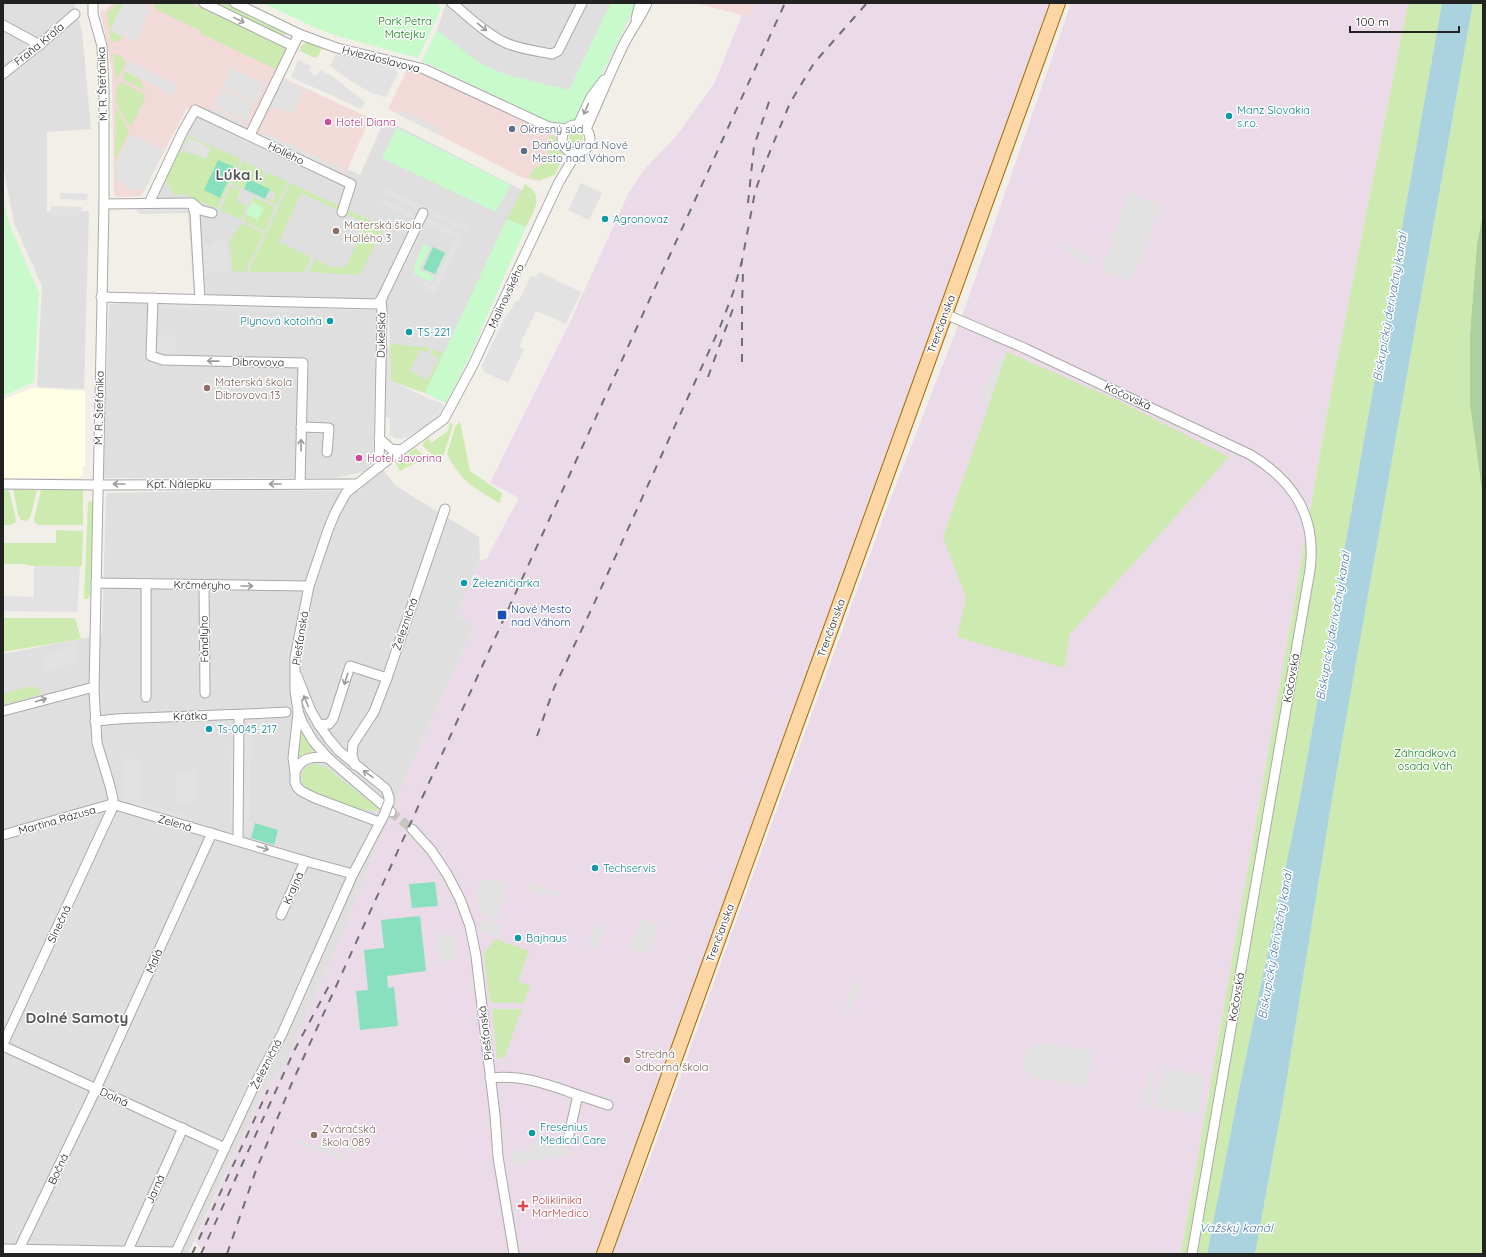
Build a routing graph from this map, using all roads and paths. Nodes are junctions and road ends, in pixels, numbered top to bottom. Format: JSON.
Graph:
{"nodes":[{"id":1,"x":204,"y":3,"type":"edge"},
{"id":2,"x":235,"y":3,"type":"edge"},
{"id":3,"x":452,"y":3,"type":"edge"},
{"id":4,"x":582,"y":3,"type":"edge"},
{"id":5,"x":640,"y":3,"type":"edge"},
{"id":6,"x":647,"y":3,"type":"edge"},
{"id":7,"x":1058,"y":3,"type":"edge"},
{"id":8,"x":91,"y":6,"type":"edge"},
{"id":9,"x":74,"y":14,"type":"dead end"},
{"id":10,"x":635,"y":23,"type":"junction"},
{"id":11,"x":3,"y":25,"type":"edge"},
{"id":12,"x":296,"y":33,"type":"junction"},
{"id":13,"x":40,"y":45,"type":"junction"},
{"id":14,"x":293,"y":46,"type":"junction"},
{"id":15,"x":3,"y":74,"type":"edge"},
{"id":16,"x":549,"y":127,"type":"junction"},
{"id":17,"x":582,"y":127,"type":"junction"},
{"id":18,"x":566,"y":129,"type":"junction"},
{"id":19,"x":250,"y":135,"type":"junction"},
{"id":20,"x":564,"y":144,"type":"junction"},
{"id":21,"x":577,"y":152,"type":"junction"},
{"id":22,"x":565,"y":171,"type":"junction"},
{"id":23,"x":149,"y":203,"type":"junction"},
{"id":24,"x":192,"y":203,"type":"junction"},
{"id":25,"x":104,"y":204,"type":"junction"},
{"id":26,"x":342,"y":212,"type":"dead end"},
{"id":27,"x":212,"y":213,"type":"dead end"},
{"id":28,"x":423,"y":213,"type":"dead end"},
{"id":29,"x":101,"y":297,"type":"junction"},
{"id":30,"x":152,"y":298,"type":"junction"},
{"id":31,"x":200,"y":300,"type":"junction"},
{"id":32,"x":381,"y":300,"type":"junction"},
{"id":33,"x":945,"y":314,"type":"junction"},
{"id":34,"x":444,"y":419,"type":"joint"},
{"id":35,"x":301,"y":427,"type":"junction"},
{"id":36,"x":380,"y":438,"type":"junction"},
{"id":37,"x":401,"y":450,"type":"junction"},
{"id":38,"x":327,"y":452,"type":"dead end"},
{"id":39,"x":379,"y":466,"type":"junction"},
{"id":40,"x":3,"y":484,"type":"edge"},
{"id":41,"x":300,"y":484,"type":"junction"},
{"id":42,"x":356,"y":484,"type":"junction"},
{"id":43,"x":98,"y":485,"type":"junction"},
{"id":44,"x":445,"y":509,"type":"dead end"},
{"id":45,"x":96,"y":584,"type":"junction"},
{"id":46,"x":146,"y":584,"type":"junction"},
{"id":47,"x":204,"y":585,"type":"junction"},
{"id":48,"x":309,"y":586,"type":"junction"},
{"id":49,"x":295,"y":674,"type":"junction"},
{"id":50,"x":387,"y":678,"type":"junction"},
{"id":51,"x":94,"y":687,"type":"junction"},
{"id":52,"x":205,"y":693,"type":"dead end"},
{"id":53,"x":146,"y":697,"type":"dead end"},
{"id":54,"x":3,"y":711,"type":"edge"},
{"id":55,"x":298,"y":711,"type":"junction"},
{"id":56,"x":286,"y":712,"type":"dead end"},
{"id":57,"x":239,"y":715,"type":"junction"},
{"id":58,"x":95,"y":721,"type":"junction"},
{"id":59,"x":319,"y":725,"type":"junction"},
{"id":60,"x":328,"y":758,"type":"junction"},
{"id":61,"x":356,"y":765,"type":"junction"},
{"id":62,"x":295,"y":772,"type":"junction"},
{"id":63,"x":112,"y":804,"type":"junction"},
{"id":64,"x":385,"y":816,"type":"junction"},
{"id":65,"x":412,"y":829,"type":"tunnel mouth"},
{"id":66,"x":212,"y":833,"type":"junction"},
{"id":67,"x":3,"y":835,"type":"edge"},
{"id":68,"x":238,"y":841,"type":"junction"},
{"id":69,"x":306,"y":861,"type":"junction"},
{"id":70,"x":353,"y":874,"type":"junction"},
{"id":71,"x":281,"y":915,"type":"dead end"},
{"id":72,"x":3,"y":1045,"type":"edge"},
{"id":73,"x":490,"y":1078,"type":"junction"},
{"id":74,"x":96,"y":1089,"type":"junction"},
{"id":75,"x":578,"y":1095,"type":"junction"},
{"id":76,"x":608,"y":1105,"type":"dead end"},
{"id":77,"x":183,"y":1128,"type":"junction"},
{"id":78,"x":568,"y":1139,"type":"dead end"},
{"id":79,"x":225,"y":1148,"type":"junction"},
{"id":80,"x":3,"y":1249,"type":"edge"},
{"id":81,"x":19,"y":1249,"type":"junction"},
{"id":82,"x":128,"y":1250,"type":"junction"},
{"id":83,"x":176,"y":1253,"type":"edge"},
{"id":84,"x":514,"y":1254,"type":"edge"},
{"id":85,"x":604,"y":1254,"type":"edge"},
{"id":86,"x":1192,"y":1254,"type":"edge"}],
"edges":[{"from":1,"to":14,"type":"street","one_way":true},
{"from":2,"to":12,"type":"street","name":"Hviezdoslavova"},
{"from":3,"to":4,"type":"street","one_way":true},
{"from":5,"to":10,"type":"street"},
{"from":6,"to":10,"type":"street"},
{"from":7,"to":33,"type":"main road","name":"Trenčianska"},
{"from":8,"to":25,"type":"street","name":"M. R. Štefánika"},
{"from":9,"to":13,"type":"street","name":"Fraňa Kráľa"},
{"from":10,"to":17,"type":"street"},
{"from":11,"to":13,"type":"street"},
{"from":12,"to":14,"type":"street"},
{"from":12,"to":16,"type":"street","name":"Hviezdoslavova"},
{"from":13,"to":15,"type":"street","name":"Fraňa Kráľa"},
{"from":14,"to":19,"type":"street"},
{"from":16,"to":18,"type":"street","name":"Hviezdoslavova"},
{"from":16,"to":20,"type":"street","name":"Hviezdoslavova"},
{"from":17,"to":18,"type":"street"},
{"from":17,"to":21,"type":"street"},
{"from":18,"to":20,"type":"street"},
{"from":19,"to":23,"type":"street","name":"Hollého"},
{"from":19,"to":26,"type":"street","name":"Hollého"},
{"from":20,"to":21,"type":"street"},
{"from":20,"to":22,"type":"street","name":"Malinovského"},
{"from":21,"to":22,"type":"street","name":"Malinovského"},
{"from":22,"to":34,"type":"street","name":"Malinovského"},
{"from":23,"to":24,"type":"street"},
{"from":23,"to":25,"type":"street"},
{"from":24,"to":27,"type":"street"},
{"from":24,"to":31,"type":"street"},
{"from":25,"to":29,"type":"street","name":"M. R. Štefánika"},
{"from":28,"to":32,"type":"street","name":"Dukelská"},
{"from":29,"to":30,"type":"street"},
{"from":29,"to":43,"type":"street","name":"M. R. Štefánika"},
{"from":30,"to":31,"type":"street"},
{"from":35,"to":30,"type":"street","name":"Dibrovova","one_way":true},
{"from":31,"to":32,"type":"street"},
{"from":32,"to":36,"type":"street","name":"Dukelská"},
{"from":33,"to":85,"type":"main road","name":"Trenčianska"},
{"from":33,"to":86,"type":"street","name":"Kočovská"},
{"from":34,"to":37,"type":"street","name":"Piešťanská"},
{"from":35,"to":38,"type":"street"},
{"from":41,"to":35,"type":"street","name":"Dibrovova","one_way":true},
{"from":36,"to":37,"type":"street"},
{"from":36,"to":39,"type":"street","name":"Dukelská"},
{"from":37,"to":39,"type":"street","name":"Piešťanská"},
{"from":39,"to":42,"type":"street","name":"Piešťanská"},
{"from":40,"to":43,"type":"street","name":"Kpt. Nálepku"},
{"from":41,"to":42,"type":"street","name":"Kpt. Nálepku"},
{"from":41,"to":43,"type":"street","name":"Kpt. Nálepku","one_way":true},
{"from":42,"to":48,"type":"street","name":"Piešťanská"},
{"from":43,"to":45,"type":"street","name":"M. R. Štefánika"},
{"from":44,"to":50,"type":"street","name":"Železničná"},
{"from":45,"to":46,"type":"street","name":"Krčméryho"},
{"from":45,"to":51,"type":"street","name":"M. R. Štefánika"},
{"from":46,"to":47,"type":"street","name":"Krčméryho"},
{"from":46,"to":53,"type":"street"},
{"from":47,"to":48,"type":"street","name":"Krčméryho","one_way":true},
{"from":47,"to":52,"type":"street","name":"Fándlyho"},
{"from":48,"to":49,"type":"street","name":"Piešťanská"},
{"from":49,"to":55,"type":"street","name":"Piešťanská"},
{"from":59,"to":49,"type":"street","one_way":true},
{"from":50,"to":59,"type":"street","one_way":true},
{"from":50,"to":61,"type":"street","name":"Železničná"},
{"from":54,"to":51,"type":"street","one_way":true},
{"from":51,"to":58,"type":"street","name":"M. R. Štefánika"},
{"from":55,"to":60,"type":"street","name":"Piešťanská"},
{"from":55,"to":62,"type":"street"},
{"from":56,"to":57,"type":"street","name":"Krátka"},
{"from":57,"to":58,"type":"street","name":"Krátka"},
{"from":57,"to":68,"type":"street"},
{"from":58,"to":63,"type":"street","name":"M. R. Štefánika"},
{"from":59,"to":61,"type":"street"},
{"from":60,"to":62,"type":"street"},
{"from":60,"to":64,"type":"street","name":"Piešťanská"},
{"from":64,"to":61,"type":"street","name":"Železničná","one_way":true,"bridge":true},
{"from":62,"to":64,"type":"street"},
{"from":63,"to":66,"type":"street","name":"Zelená"},
{"from":63,"to":67,"type":"street","name":"Martina Rázusa"},
{"from":63,"to":72,"type":"street","name":"Slnečná"},
{"from":64,"to":70,"type":"street","name":"Železničná"},
{"from":65,"to":73,"type":"street","name":"Piešťanská"},
{"from":66,"to":68,"type":"street","name":"Zelená"},
{"from":66,"to":74,"type":"street","name":"Malá"},
{"from":68,"to":69,"type":"street","name":"Zelená","one_way":true},
{"from":69,"to":70,"type":"street","name":"Zelená"},
{"from":69,"to":71,"type":"street","name":"Krajná"},
{"from":70,"to":79,"type":"street","name":"Železničná"},
{"from":72,"to":74,"type":"street","name":"Dolná"},
{"from":73,"to":75,"type":"street"},
{"from":73,"to":84,"type":"street","name":"Piešťanská"},
{"from":74,"to":77,"type":"street","name":"Dolná"},
{"from":74,"to":81,"type":"street","name":"Bočná"},
{"from":75,"to":76,"type":"street"},
{"from":75,"to":78,"type":"street"},
{"from":77,"to":79,"type":"street","name":"Dolná"},
{"from":77,"to":82,"type":"street","name":"Jarná"},
{"from":79,"to":83,"type":"street","name":"Železničná"},
{"from":80,"to":81,"type":"street"},
{"from":81,"to":82,"type":"street"},
{"from":82,"to":83,"type":"street"}]}
